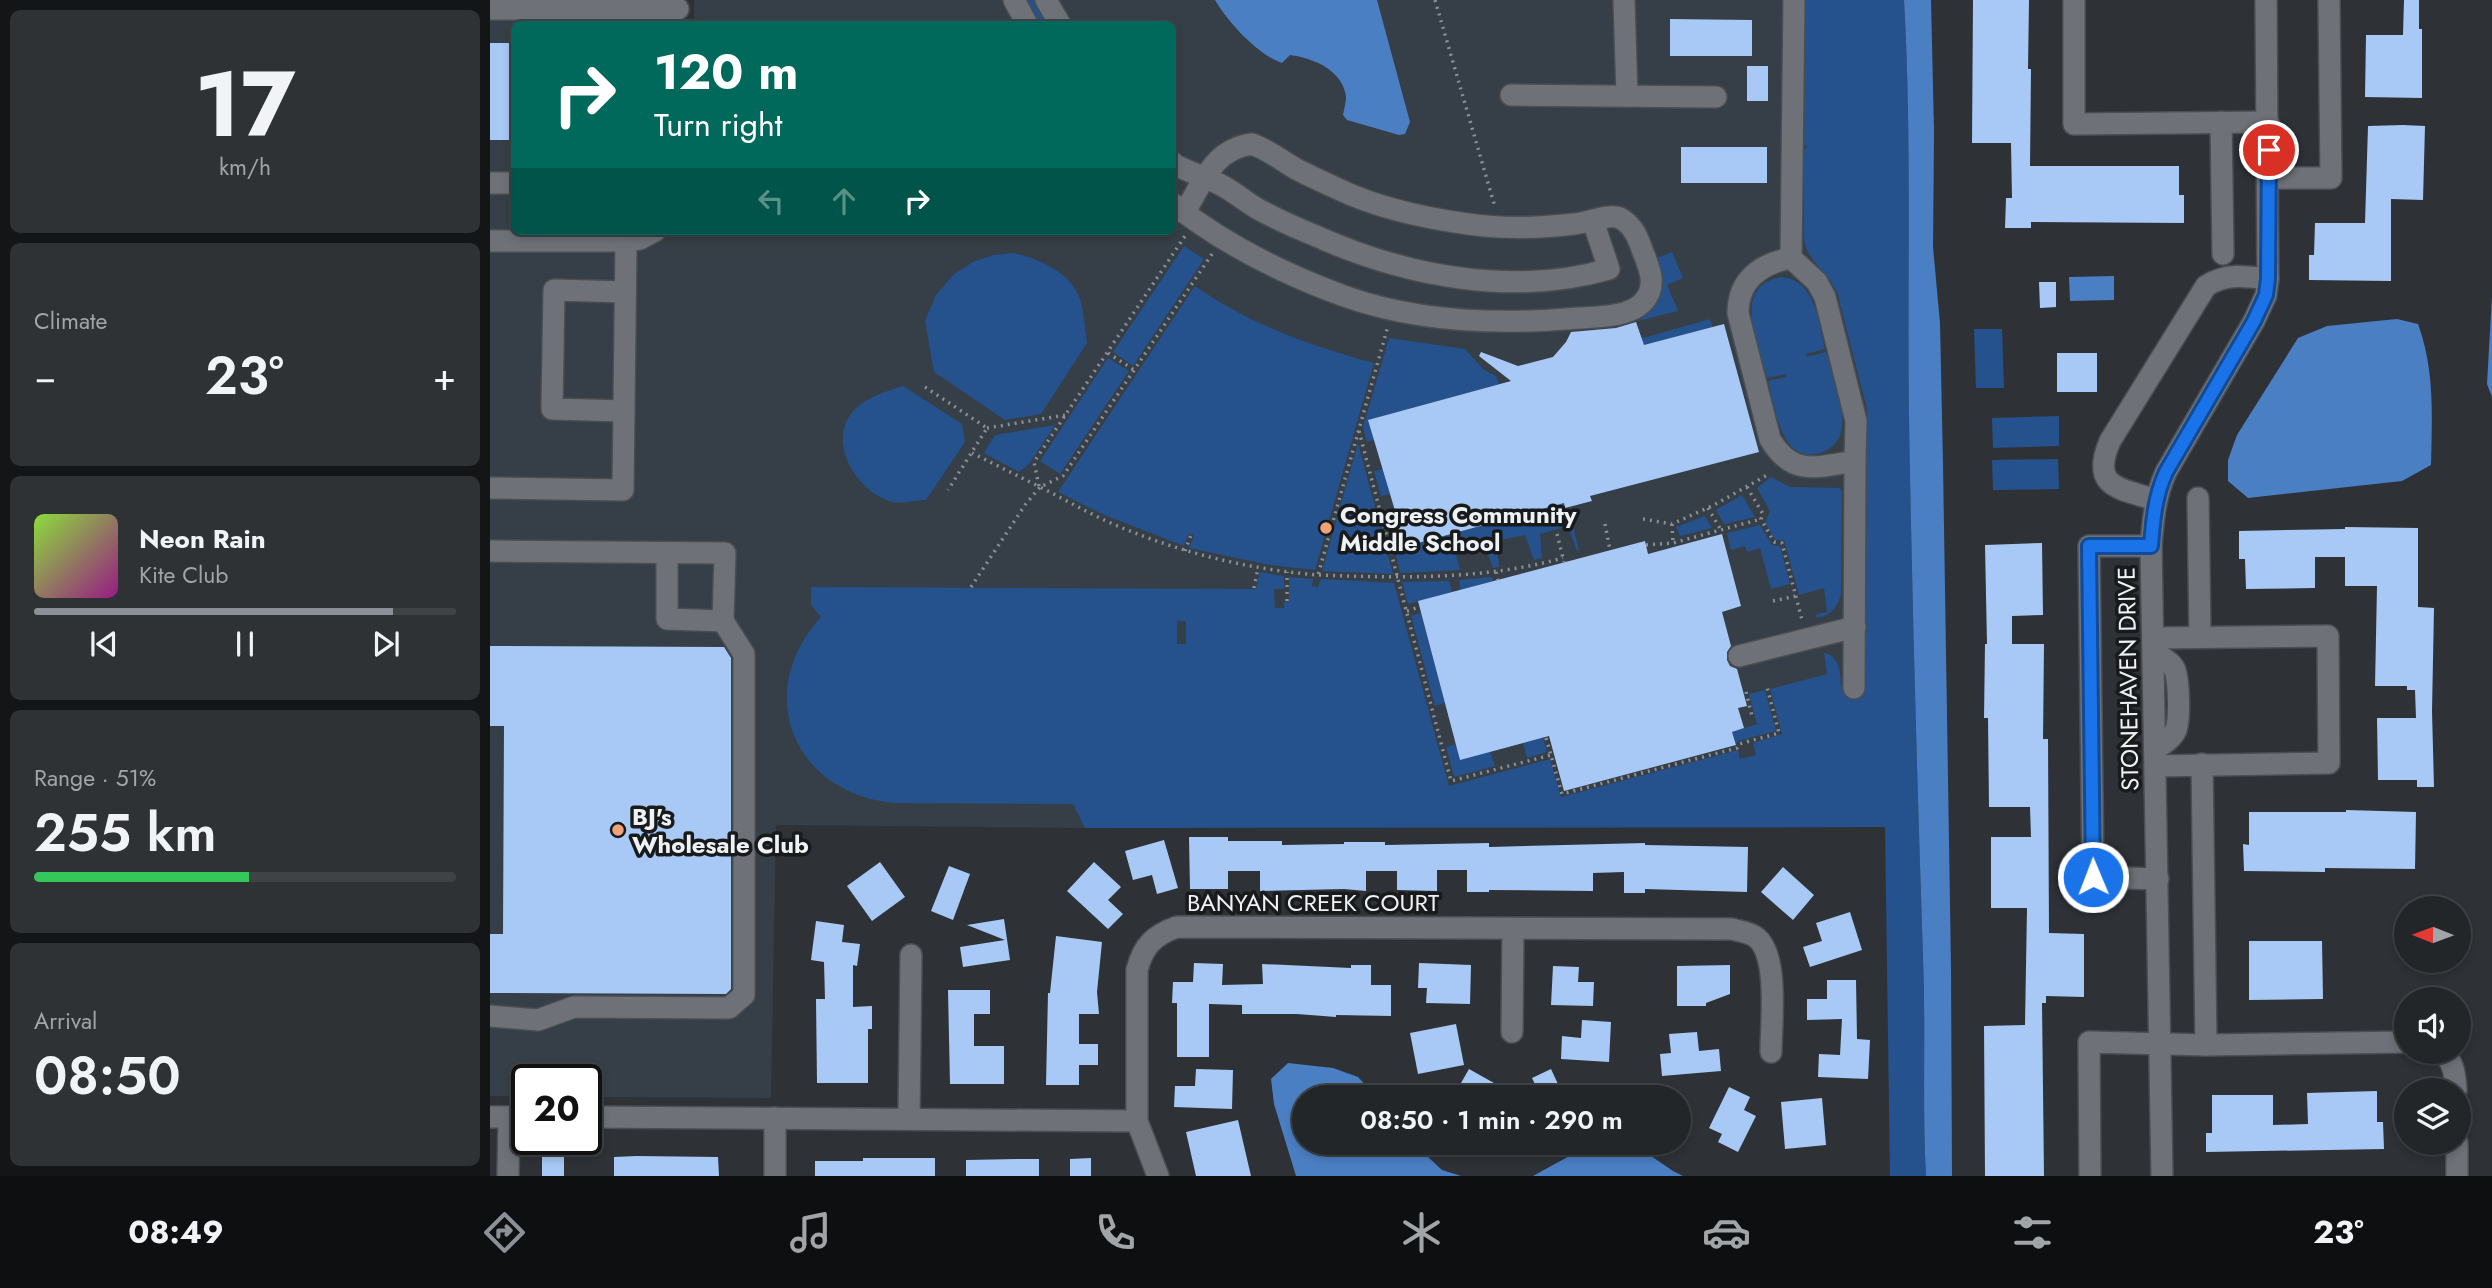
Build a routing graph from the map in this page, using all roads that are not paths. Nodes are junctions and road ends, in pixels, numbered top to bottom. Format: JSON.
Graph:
{"nodes":[{"id":1,"x":1014,"y":0,"type":"edge"},
{"id":2,"x":1046,"y":0,"type":"edge"},
{"id":3,"x":1624,"y":0,"type":"edge"},
{"id":4,"x":1794,"y":0,"type":"edge"},
{"id":5,"x":2074,"y":0,"type":"edge"},
{"id":6,"x":2266,"y":0,"type":"edge"},
{"id":7,"x":2329,"y":0,"type":"edge"},
{"id":8,"x":568,"y":5,"type":"edge"},
{"id":9,"x":629,"y":5,"type":"edge"},
{"id":10,"x":490,"y":9,"type":"edge"},
{"id":11,"x":677,"y":11,"type":"edge"},
{"id":12,"x":1025,"y":21,"type":"edge"},
{"id":13,"x":1058,"y":21,"type":"edge"},
{"id":14,"x":1511,"y":95,"type":"dead end"},
{"id":15,"x":1627,"y":96,"type":"junction"},
{"id":16,"x":1716,"y":97,"type":"dead end"},
{"id":17,"x":2221,"y":122,"type":"junction"},
{"id":18,"x":2268,"y":122,"type":"junction"},
{"id":19,"x":1176,"y":164,"type":"edge"},
{"id":20,"x":1204,"y":178,"type":"junction"},
{"id":21,"x":2269,"y":178,"type":"junction"},
{"id":22,"x":490,"y":183,"type":"edge"},
{"id":23,"x":511,"y":183,"type":"edge"},
{"id":24,"x":1182,"y":216,"type":"edge"},
{"id":25,"x":1593,"y":221,"type":"junction"},
{"id":26,"x":648,"y":235,"type":"edge"},
{"id":27,"x":490,"y":241,"type":"edge"},
{"id":28,"x":626,"y":241,"type":"junction"},
{"id":29,"x":2223,"y":254,"type":"dead end"},
{"id":30,"x":1791,"y":258,"type":"junction"},
{"id":31,"x":2268,"y":279,"type":"junction"},
{"id":32,"x":625,"y":292,"type":"junction"},
{"id":33,"x":624,"y":411,"type":"junction"},
{"id":34,"x":1855,"y":461,"type":"junction"},
{"id":35,"x":490,"y":488,"type":"edge"},
{"id":36,"x":2198,"y":498,"type":"dead end"},
{"id":37,"x":2157,"y":500,"type":"junction"},
{"id":38,"x":2151,"y":546,"type":"junction"},
{"id":39,"x":490,"y":551,"type":"edge"},
{"id":40,"x":667,"y":553,"type":"junction"},
{"id":41,"x":723,"y":621,"type":"junction"},
{"id":42,"x":1855,"y":627,"type":"junction"},
{"id":43,"x":2200,"y":637,"type":"junction"},
{"id":44,"x":2154,"y":645,"type":"junction"},
{"id":45,"x":1739,"y":656,"type":"dead end"},
{"id":46,"x":1854,"y":688,"type":"dead end"},
{"id":47,"x":2156,"y":757,"type":"junction"},
{"id":48,"x":2202,"y":764,"type":"junction"},
{"id":49,"x":2158,"y":878,"type":"junction"},
{"id":50,"x":1513,"y":929,"type":"junction"},
{"id":51,"x":911,"y":955,"type":"dead end"},
{"id":52,"x":490,"y":1016,"type":"edge"},
{"id":53,"x":1512,"y":1032,"type":"dead end"},
{"id":54,"x":2394,"y":1042,"type":"edge"},
{"id":55,"x":2160,"y":1043,"type":"junction"},
{"id":56,"x":2206,"y":1045,"type":"junction"},
{"id":57,"x":1771,"y":1052,"type":"dead end"},
{"id":58,"x":509,"y":1117,"type":"edge"},
{"id":59,"x":602,"y":1117,"type":"edge"},
{"id":60,"x":775,"y":1118,"type":"junction"},
{"id":61,"x":909,"y":1119,"type":"junction"},
{"id":62,"x":1137,"y":1121,"type":"junction"},
{"id":63,"x":2457,"y":1155,"type":"edge"},
{"id":64,"x":508,"y":1176,"type":"edge"},
{"id":65,"x":775,"y":1176,"type":"edge"},
{"id":66,"x":1158,"y":1176,"type":"edge"},
{"id":67,"x":2090,"y":1176,"type":"edge"},
{"id":68,"x":2162,"y":1176,"type":"edge"},
{"id":69,"x":2458,"y":1176,"type":"edge"}],
"edges":[{"from":1,"to":12,"type":"street"},
{"from":2,"to":13,"type":"street"},
{"from":3,"to":15,"type":"street"},
{"from":4,"to":30,"type":"street"},
{"from":5,"to":17,"type":"street"},
{"from":6,"to":18,"type":"street","name":"STONEHAVEN DRIVE"},
{"from":7,"to":21,"type":"street"},
{"from":8,"to":9,"type":"street"},
{"from":8,"to":10,"type":"street"},
{"from":9,"to":11,"type":"street"},
{"from":14,"to":15,"type":"street"},
{"from":15,"to":16,"type":"street"},
{"from":17,"to":18,"type":"street"},
{"from":17,"to":29,"type":"street"},
{"from":18,"to":21,"type":"street","name":"STONEHAVEN DRIVE"},
{"from":19,"to":20,"type":"street"},
{"from":20,"to":24,"type":"street"},
{"from":20,"to":25,"type":"street"},
{"from":20,"to":25,"type":"street"},
{"from":21,"to":31,"type":"street","name":"STONEHAVEN DRIVE"},
{"from":22,"to":23,"type":"street"},
{"from":24,"to":25,"type":"street"},
{"from":26,"to":28,"type":"street"},
{"from":27,"to":28,"type":"street"},
{"from":28,"to":32,"type":"street"},
{"from":30,"to":34,"type":"street"},
{"from":30,"to":34,"type":"street"},
{"from":31,"to":37,"type":"street","name":"STONEHAVEN DRIVE"},
{"from":31,"to":37,"type":"street"},
{"from":32,"to":33,"type":"street"},
{"from":32,"to":33,"type":"street"},
{"from":33,"to":35,"type":"street"},
{"from":34,"to":42,"type":"street"},
{"from":36,"to":43,"type":"street"},
{"from":37,"to":38,"type":"street","name":"STONEHAVEN DRIVE"},
{"from":38,"to":44,"type":"street","name":"STONEHAVEN DRIVE"},
{"from":38,"to":49,"type":"street"},
{"from":39,"to":40,"type":"street"},
{"from":40,"to":41,"type":"street"},
{"from":40,"to":41,"type":"street"},
{"from":41,"to":52,"type":"street"},
{"from":42,"to":45,"type":"street"},
{"from":42,"to":46,"type":"street"},
{"from":43,"to":44,"type":"street"},
{"from":43,"to":48,"type":"street"},
{"from":44,"to":47,"type":"street","name":"STONEHAVEN DRIVE"},
{"from":47,"to":48,"type":"street"},
{"from":47,"to":49,"type":"street","name":"STONEHAVEN DRIVE"},
{"from":48,"to":56,"type":"street"},
{"from":49,"to":55,"type":"street","name":"STONEHAVEN DRIVE"},
{"from":50,"to":53,"type":"street"},
{"from":50,"to":57,"type":"street","name":"BANYAN CREEK COURT"},
{"from":50,"to":62,"type":"street","name":"BANYAN CREEK COURT"},
{"from":51,"to":61,"type":"street"},
{"from":54,"to":56,"type":"street"},
{"from":55,"to":56,"type":"street"},
{"from":55,"to":67,"type":"street"},
{"from":55,"to":68,"type":"street","name":"STONEHAVEN DRIVE"},
{"from":58,"to":64,"type":"street"},
{"from":59,"to":60,"type":"street"},
{"from":60,"to":61,"type":"street"},
{"from":60,"to":65,"type":"street"},
{"from":61,"to":62,"type":"street"},
{"from":62,"to":66,"type":"street","name":"BANYAN CREEK COURT"},
{"from":63,"to":69,"type":"street"}]}
